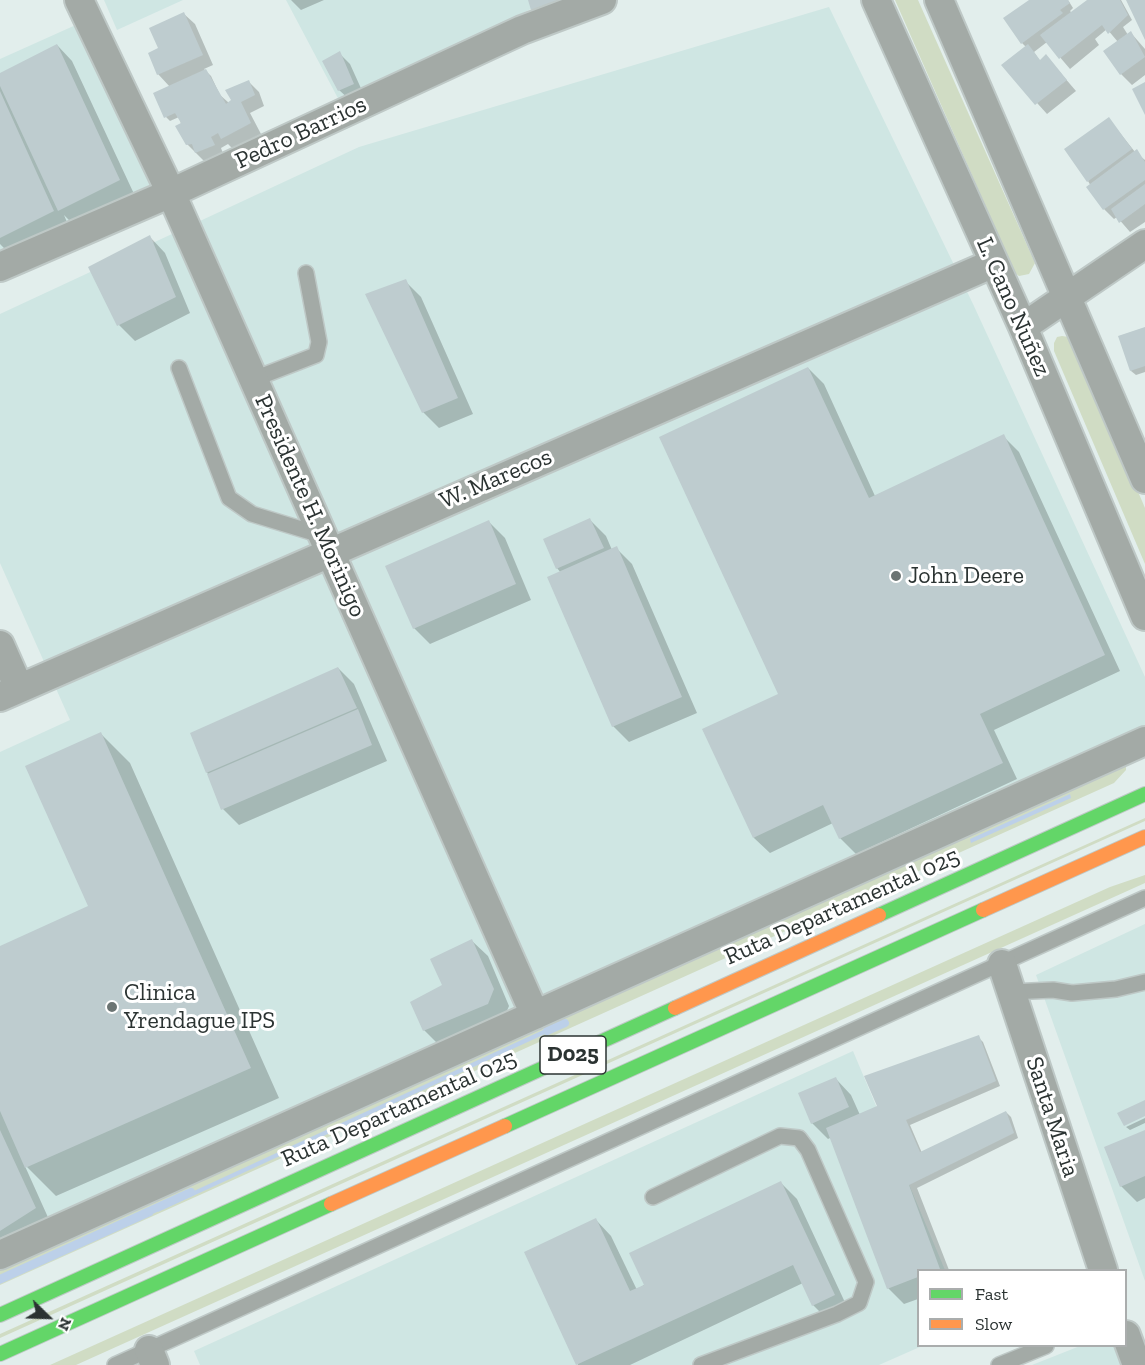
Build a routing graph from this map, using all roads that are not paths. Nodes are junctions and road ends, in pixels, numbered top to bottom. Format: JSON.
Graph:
{"nodes":[{"id":1,"x":79,"y":0,"type":"edge"},
{"id":2,"x":602,"y":0,"type":"edge"},
{"id":3,"x":876,"y":0,"type":"edge"},
{"id":4,"x":939,"y":0,"type":"edge"},
{"id":5,"x":171,"y":193,"type":"junction"},
{"id":6,"x":1145,"y":244,"type":"edge"},
{"id":7,"x":994,"y":263,"type":"junction"},
{"id":8,"x":0,"y":267,"type":"edge"},
{"id":9,"x":306,"y":273,"type":"dead end"},
{"id":10,"x":1068,"y":298,"type":"junction"},
{"id":11,"x":1023,"y":327,"type":"junction"},
{"id":12,"x":179,"y":368,"type":"dead end"},
{"id":13,"x":254,"y":379,"type":"junction"},
{"id":14,"x":1145,"y":479,"type":"edge"},
{"id":15,"x":327,"y":544,"type":"junction"},
{"id":16,"x":1145,"y":616,"type":"edge"},
{"id":17,"x":0,"y":645,"type":"edge"},
{"id":18,"x":10,"y":692,"type":"edge"},
{"id":19,"x":1145,"y":741,"type":"edge"},
{"id":20,"x":1145,"y":794,"type":"edge"},
{"id":21,"x":1145,"y":837,"type":"edge"},
{"id":22,"x":1145,"y":898,"type":"edge"},
{"id":23,"x":1002,"y":964,"type":"junction"},
{"id":24,"x":1145,"y":982,"type":"edge"},
{"id":25,"x":1011,"y":992,"type":"junction"},
{"id":26,"x":535,"y":1015,"type":"junction"},
{"id":27,"x":653,"y":1197,"type":"dead end"},
{"id":28,"x":0,"y":1255,"type":"edge"},
{"id":29,"x":1103,"y":1269,"type":"edge"},
{"id":30,"x":0,"y":1315,"type":"edge"},
{"id":31,"x":1127,"y":1340,"type":"edge"},
{"id":32,"x":1044,"y":1347,"type":"edge"},
{"id":33,"x":0,"y":1354,"type":"edge"},
{"id":34,"x":152,"y":1357,"type":"edge"},
{"id":35,"x":116,"y":1365,"type":"edge"},
{"id":36,"x":701,"y":1365,"type":"edge"},
{"id":37,"x":999,"y":1365,"type":"edge"},
{"id":38,"x":1137,"y":1365,"type":"edge"}],
"edges":[{"from":1,"to":5,"type":"street","name":"Presidente H. Morinigo"},
{"from":2,"to":5,"type":"street","name":"Pedro Barrios"},
{"from":3,"to":7,"type":"street","name":"L. Cano Nuñez"},
{"from":4,"to":10,"type":"street"},
{"from":5,"to":8,"type":"street","name":"Pedro Barrios"},
{"from":5,"to":13,"type":"street","name":"Presidente H. Morinigo"},
{"from":6,"to":10,"type":"street"},
{"from":7,"to":11,"type":"street","name":"L. Cano Nuñez"},
{"from":7,"to":15,"type":"street","name":"W. Marecos"},
{"from":9,"to":13,"type":"lane"},
{"from":10,"to":11,"type":"street"},
{"from":10,"to":14,"type":"street"},
{"from":11,"to":16,"type":"street","name":"L. Cano Nuñez"},
{"from":12,"to":15,"type":"lane"},
{"from":13,"to":15,"type":"street","name":"Presidente H. Morinigo"},
{"from":15,"to":18,"type":"street","name":"W. Marecos"},
{"from":15,"to":26,"type":"street","name":"Presidente H. Morinigo"},
{"from":17,"to":18,"type":"street"},
{"from":19,"to":26,"type":"street"},
{"from":20,"to":30,"type":"highway","name":"Ruta Departamental 025","number":"D025"},
{"from":21,"to":33,"type":"highway","number":"D025"},
{"from":22,"to":23,"type":"lane"},
{"from":23,"to":25,"type":"street","name":"Santa Maria"},
{"from":23,"to":34,"type":"lane"},
{"from":24,"to":25,"type":"lane"},
{"from":25,"to":29,"type":"street","name":"Santa Maria"},
{"from":26,"to":28,"type":"street"},
{"from":27,"to":36,"type":"lane"},
{"from":31,"to":38,"type":"street"},
{"from":32,"to":37,"type":"lane"},
{"from":34,"to":35,"type":"lane"}]}
